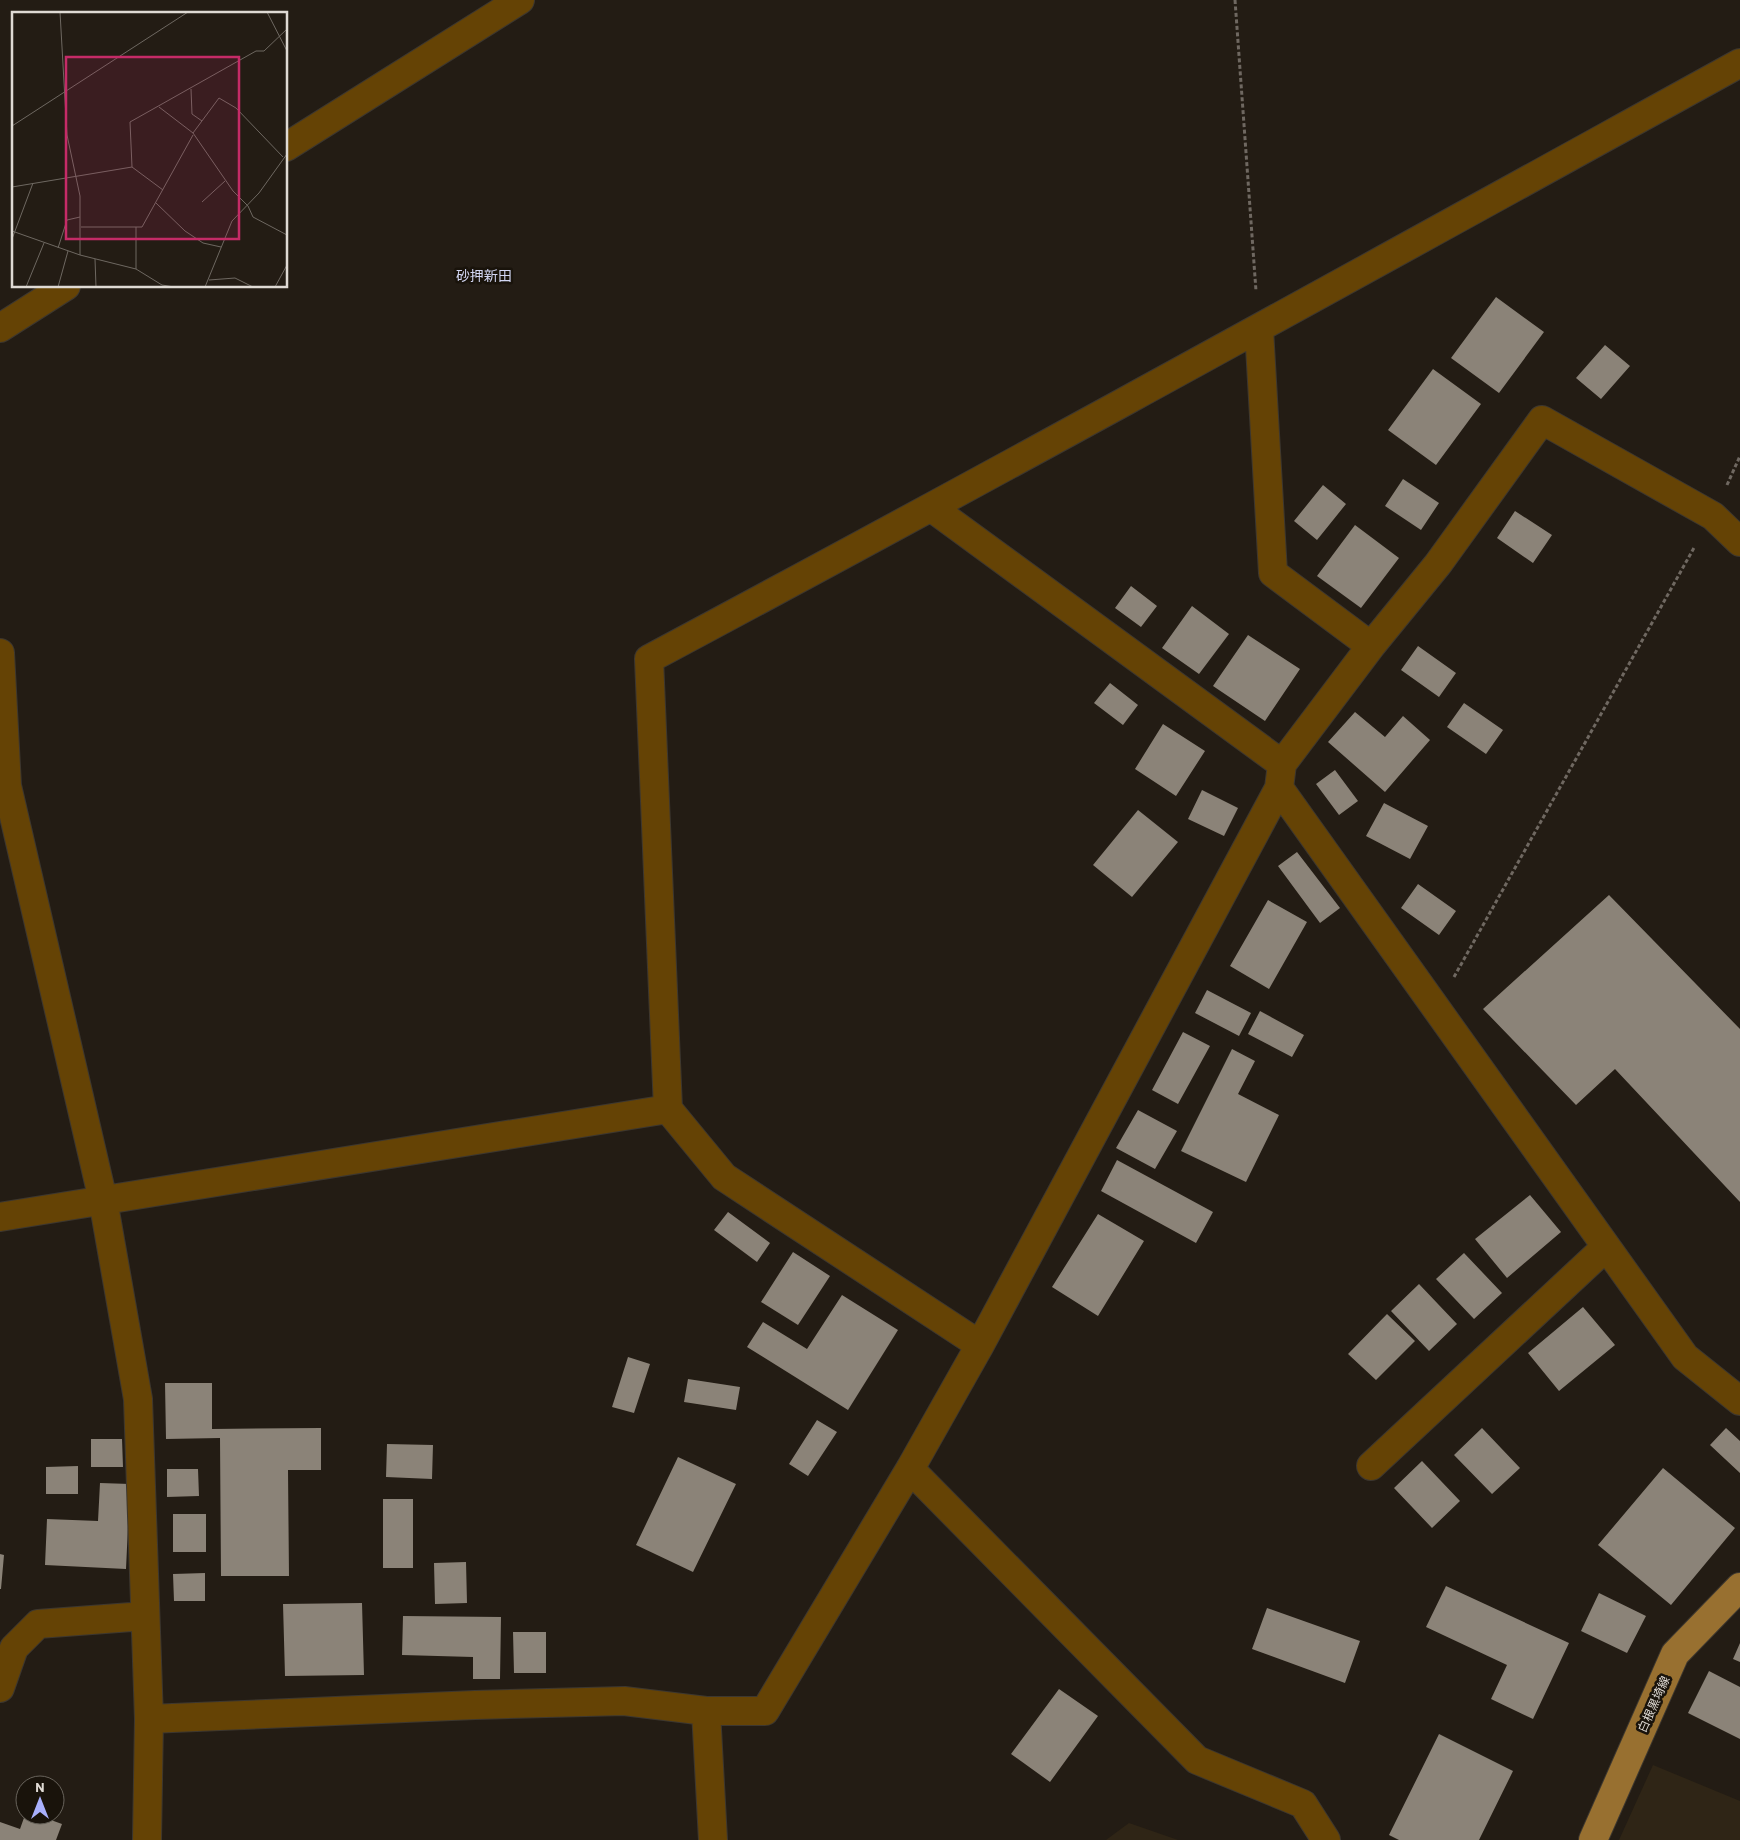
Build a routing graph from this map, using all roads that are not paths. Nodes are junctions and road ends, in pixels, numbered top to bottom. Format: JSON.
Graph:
{"nodes":[{"id":1,"x":520,"y":0,"type":"edge"},
{"id":2,"x":1740,"y":63,"type":"edge"},
{"id":3,"x":288,"y":146,"type":"edge"},
{"id":4,"x":63,"y":288,"type":"edge"},
{"id":5,"x":0,"y":328,"type":"edge"},
{"id":6,"x":1258,"y":329,"type":"junction"},
{"id":7,"x":932,"y":508,"type":"junction"},
{"id":8,"x":1740,"y":542,"type":"edge"},
{"id":9,"x":1371,"y":646,"type":"junction"},
{"id":10,"x":0,"y":653,"type":"edge"},
{"id":11,"x":1280,"y":776,"type":"junction"},
{"id":12,"x":668,"y":1109,"type":"junction"},
{"id":13,"x":103,"y":1200,"type":"junction"},
{"id":14,"x":0,"y":1217,"type":"edge"},
{"id":15,"x":1606,"y":1248,"type":"junction"},
{"id":16,"x":980,"y":1344,"type":"junction"},
{"id":17,"x":1740,"y":1401,"type":"edge"},
{"id":18,"x":1371,"y":1466,"type":"dead end"},
{"id":19,"x":910,"y":1469,"type":"junction"},
{"id":20,"x":1740,"y":1587,"type":"edge"},
{"id":21,"x":145,"y":1616,"type":"junction"},
{"id":22,"x":0,"y":1688,"type":"edge"},
{"id":23,"x":706,"y":1711,"type":"junction"},
{"id":24,"x":149,"y":1719,"type":"junction"},
{"id":25,"x":147,"y":1840,"type":"edge"},
{"id":26,"x":713,"y":1840,"type":"edge"},
{"id":27,"x":1326,"y":1840,"type":"edge"},
{"id":28,"x":1593,"y":1840,"type":"edge"}],
"edges":[{"from":1,"to":3,"type":"street"},
{"from":2,"to":6,"type":"street"},
{"from":4,"to":5,"type":"street"},
{"from":6,"to":7,"type":"street"},
{"from":6,"to":9,"type":"street"},
{"from":7,"to":11,"type":"street"},
{"from":7,"to":12,"type":"street"},
{"from":8,"to":9,"type":"street"},
{"from":9,"to":11,"type":"street"},
{"from":10,"to":13,"type":"street"},
{"from":11,"to":15,"type":"street"},
{"from":11,"to":16,"type":"street"},
{"from":12,"to":13,"type":"street"},
{"from":12,"to":16,"type":"street"},
{"from":13,"to":14,"type":"street"},
{"from":13,"to":21,"type":"street"},
{"from":15,"to":17,"type":"street"},
{"from":15,"to":18,"type":"street"},
{"from":16,"to":19,"type":"street"},
{"from":19,"to":23,"type":"street"},
{"from":19,"to":27,"type":"street"},
{"from":20,"to":28,"type":"main road","name":"白根黒埼線"},
{"from":21,"to":22,"type":"street"},
{"from":21,"to":24,"type":"street"},
{"from":23,"to":24,"type":"street"},
{"from":23,"to":26,"type":"street"},
{"from":24,"to":25,"type":"street"}]}
